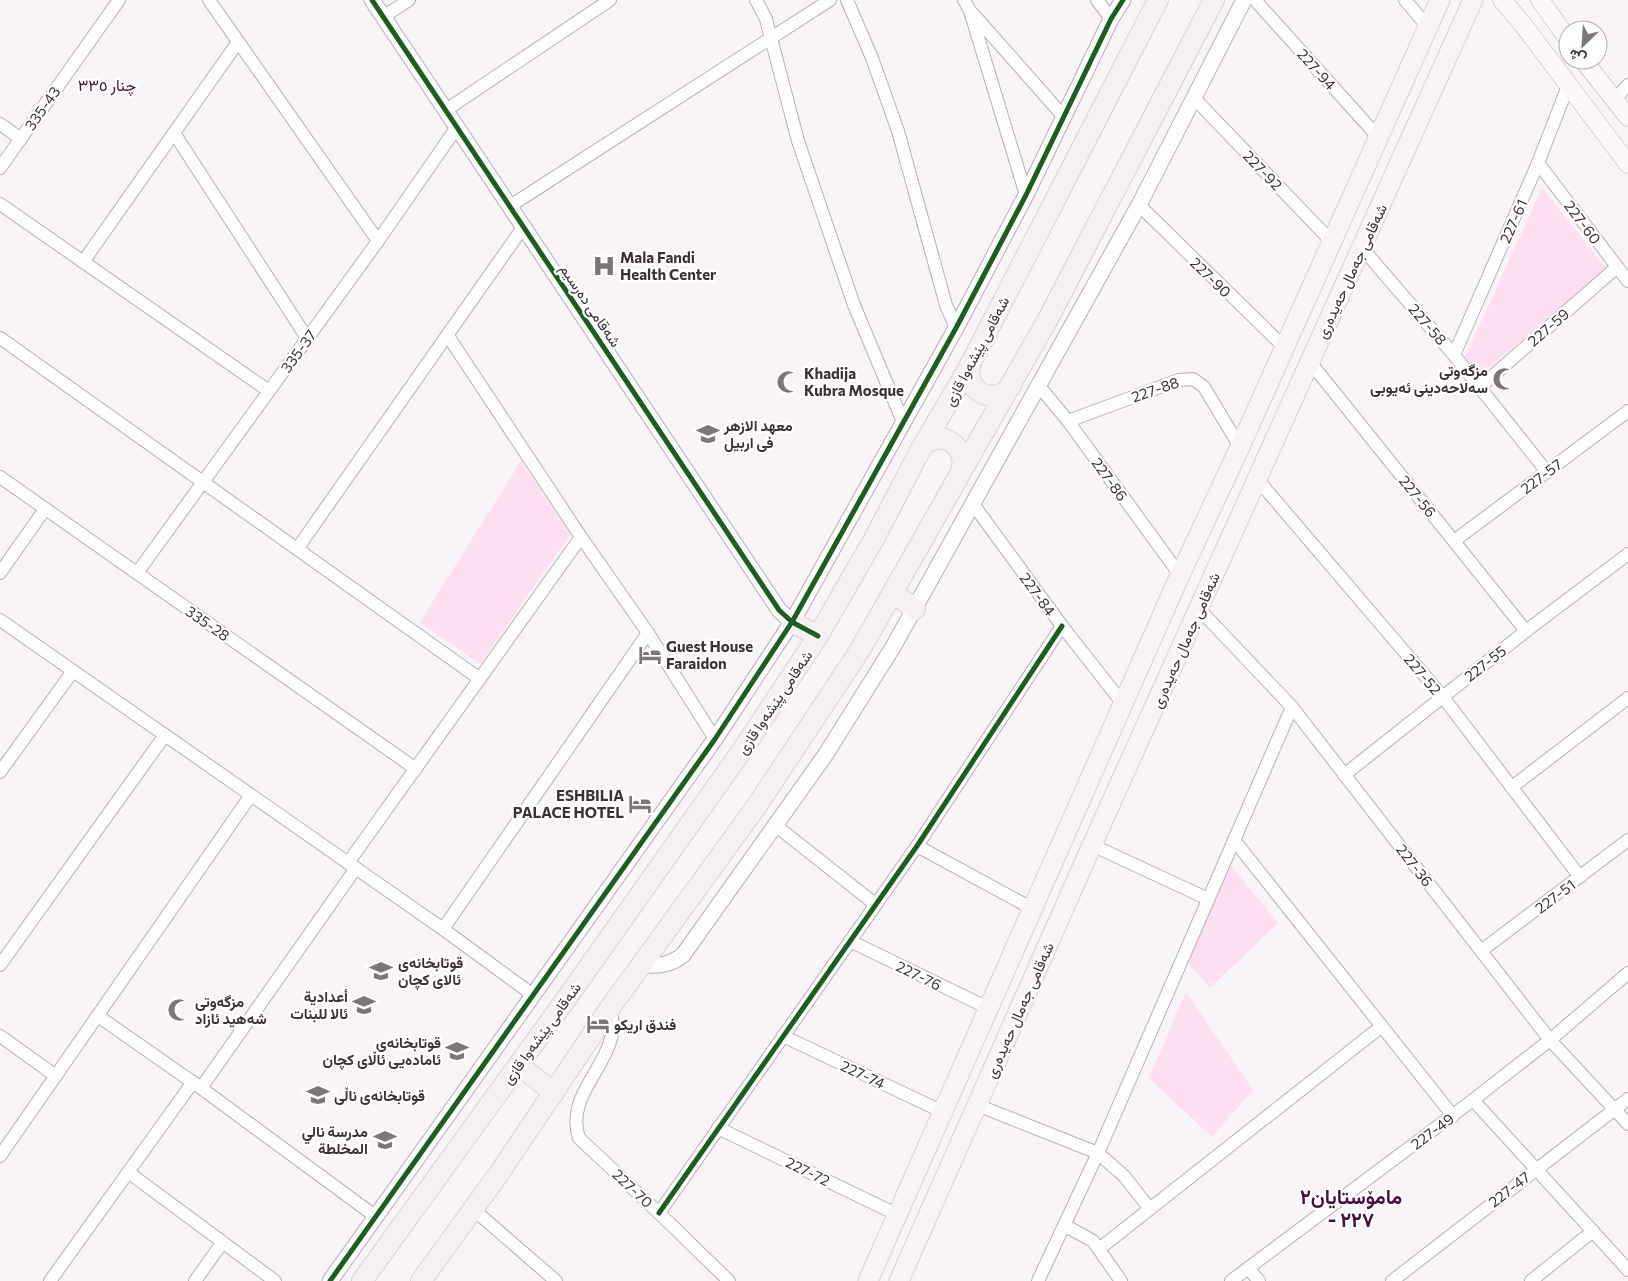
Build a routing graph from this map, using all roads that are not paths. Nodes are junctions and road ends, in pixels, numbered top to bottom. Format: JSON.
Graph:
{"nodes":[{"id":1,"x":119,"y":0,"type":"edge"},
{"id":2,"x":209,"y":0,"type":"edge"},
{"id":3,"x":372,"y":0,"type":"edge"},
{"id":4,"x":409,"y":0,"type":"edge"},
{"id":5,"x":610,"y":0,"type":"edge"},
{"id":6,"x":756,"y":0,"type":"edge"},
{"id":7,"x":830,"y":0,"type":"edge"},
{"id":8,"x":847,"y":0,"type":"edge"},
{"id":9,"x":1096,"y":0,"type":"edge"},
{"id":10,"x":1123,"y":0,"type":"edge"},
{"id":11,"x":1158,"y":0,"type":"edge"},
{"id":12,"x":1214,"y":0,"type":"edge"},
{"id":13,"x":1244,"y":0,"type":"edge"},
{"id":14,"x":1255,"y":0,"type":"edge"},
{"id":15,"x":1405,"y":0,"type":"edge"},
{"id":16,"x":1440,"y":0,"type":"edge"},
{"id":17,"x":1473,"y":0,"type":"edge"},
{"id":18,"x":1502,"y":0,"type":"edge"},
{"id":19,"x":1540,"y":0,"type":"edge"},
{"id":20,"x":967,"y":5,"type":"edge"},
{"id":21,"x":383,"y":17,"type":"junction"},
{"id":22,"x":1112,"y":20,"type":"junction"},
{"id":23,"x":1558,"y":25,"type":"edge"},
{"id":24,"x":1428,"y":27,"type":"junction"},
{"id":25,"x":770,"y":38,"type":"junction"},
{"id":26,"x":238,"y":42,"type":"junction"},
{"id":27,"x":1591,"y":70,"type":"edge"},
{"id":28,"x":1568,"y":86,"type":"junction"},
{"id":29,"x":1628,"y":86,"type":"edge"},
{"id":30,"x":1194,"y":98,"type":"junction"},
{"id":31,"x":1614,"y":100,"type":"junction"},
{"id":32,"x":446,"y":110,"type":"junction"},
{"id":33,"x":1064,"y":117,"type":"junction"},
{"id":34,"x":1628,"y":117,"type":"edge"},
{"id":35,"x":0,"y":124,"type":"edge"},
{"id":36,"x":457,"y":127,"type":"junction"},
{"id":37,"x":174,"y":133,"type":"junction"},
{"id":38,"x":21,"y":138,"type":"junction"},
{"id":39,"x":1379,"y":138,"type":"junction"},
{"id":40,"x":1538,"y":163,"type":"junction"},
{"id":41,"x":1628,"y":164,"type":"edge"},
{"id":42,"x":0,"y":168,"type":"edge"},
{"id":43,"x":1026,"y":195,"type":"junction"},
{"id":44,"x":0,"y":204,"type":"edge"},
{"id":45,"x":1139,"y":205,"type":"junction"},
{"id":46,"x":510,"y":206,"type":"junction"},
{"id":47,"x":524,"y":226,"type":"junction"},
{"id":48,"x":378,"y":241,"type":"junction"},
{"id":49,"x":1332,"y":242,"type":"junction"},
{"id":50,"x":1362,"y":248,"type":"junction"},
{"id":51,"x":83,"y":262,"type":"junction"},
{"id":52,"x":1617,"y":267,"type":"junction"},
{"id":53,"x":1628,"y":281,"type":"edge"},
{"id":54,"x":956,"y":328,"type":"junction"},
{"id":55,"x":448,"y":336,"type":"junction"},
{"id":56,"x":0,"y":338,"type":"edge"},
{"id":57,"x":307,"y":338,"type":"junction"},
{"id":58,"x":1284,"y":347,"type":"junction"},
{"id":59,"x":1454,"y":355,"type":"junction"},
{"id":60,"x":1310,"y":362,"type":"junction"},
{"id":61,"x":970,"y":365,"type":"junction"},
{"id":62,"x":1011,"y":386,"type":"junction"},
{"id":63,"x":1039,"y":386,"type":"junction"},
{"id":64,"x":1480,"y":387,"type":"junction"},
{"id":65,"x":269,"y":391,"type":"junction"},
{"id":66,"x":1628,"y":411,"type":"edge"},
{"id":67,"x":1068,"y":421,"type":"junction"},
{"id":68,"x":902,"y":422,"type":"junction"},
{"id":69,"x":1243,"y":438,"type":"junction"},
{"id":70,"x":1273,"y":444,"type":"junction"},
{"id":71,"x":920,"y":450,"type":"junction"},
{"id":72,"x":1547,"y":472,"type":"junction"},
{"id":73,"x":960,"y":474,"type":"junction"},
{"id":74,"x":0,"y":477,"type":"edge"},
{"id":75,"x":1257,"y":479,"type":"junction"},
{"id":76,"x":203,"y":482,"type":"junction"},
{"id":77,"x":973,"y":504,"type":"junction"},
{"id":78,"x":45,"y":509,"type":"junction"},
{"id":79,"x":581,"y":537,"type":"junction"},
{"id":80,"x":1454,"y":541,"type":"junction"},
{"id":81,"x":297,"y":549,"type":"junction"},
{"id":82,"x":1628,"y":554,"type":"edge"},
{"id":83,"x":0,"y":573,"type":"edge"},
{"id":84,"x":138,"y":573,"type":"junction"},
{"id":85,"x":1180,"y":575,"type":"junction"},
{"id":86,"x":894,"y":593,"type":"junction"},
{"id":87,"x":915,"y":609,"type":"junction"},
{"id":88,"x":1199,"y":609,"type":"junction"},
{"id":89,"x":0,"y":620,"type":"edge"},
{"id":90,"x":792,"y":622,"type":"junction"},
{"id":91,"x":1062,"y":626,"type":"junction"},
{"id":92,"x":1526,"y":631,"type":"junction"},
{"id":93,"x":648,"y":633,"type":"junction"},
{"id":94,"x":818,"y":636,"type":"junction"},
{"id":95,"x":73,"y":671,"type":"junction"},
{"id":96,"x":480,"y":679,"type":"junction"},
{"id":97,"x":1443,"y":697,"type":"junction"},
{"id":98,"x":1628,"y":698,"type":"edge"},
{"id":99,"x":1124,"y":705,"type":"junction"},
{"id":100,"x":1292,"y":707,"type":"junction"},
{"id":101,"x":165,"y":735,"type":"junction"},
{"id":102,"x":715,"y":739,"type":"junction"},
{"id":103,"x":2,"y":766,"type":"edge"},
{"id":104,"x":416,"y":769,"type":"junction"},
{"id":105,"x":1344,"y":775,"type":"junction"},
{"id":106,"x":1512,"y":787,"type":"junction"},
{"id":107,"x":251,"y":795,"type":"junction"},
{"id":108,"x":775,"y":825,"type":"junction"},
{"id":109,"x":1234,"y":840,"type":"junction"},
{"id":110,"x":1628,"y":840,"type":"edge"},
{"id":111,"x":1092,"y":845,"type":"junction"},
{"id":112,"x":917,"y":846,"type":"junction"},
{"id":113,"x":352,"y":866,"type":"junction"},
{"id":114,"x":1580,"y":877,"type":"junction"},
{"id":115,"x":1208,"y":899,"type":"junction"},
{"id":116,"x":875,"y":904,"type":"junction"},
{"id":117,"x":1032,"y":909,"type":"junction"},
{"id":118,"x":443,"y":929,"type":"junction"},
{"id":119,"x":850,"y":941,"type":"junction"},
{"id":120,"x":1481,"y":951,"type":"junction"},
{"id":121,"x":0,"y":965,"type":"edge"},
{"id":122,"x":642,"y":965,"type":"junction"},
{"id":123,"x":1628,"y":973,"type":"edge"},
{"id":124,"x":533,"y":995,"type":"junction"},
{"id":125,"x":610,"y":1008,"type":"junction"},
{"id":126,"x":988,"y":1008,"type":"junction"},
{"id":127,"x":98,"y":1016,"type":"junction"},
{"id":128,"x":1382,"y":1026,"type":"junction"},
{"id":129,"x":0,"y":1036,"type":"edge"},
{"id":130,"x":783,"y":1036,"type":"junction"},
{"id":131,"x":1550,"y":1040,"type":"junction"},
{"id":132,"x":519,"y":1065,"type":"junction"},
{"id":133,"x":56,"y":1076,"type":"junction"},
{"id":134,"x":197,"y":1085,"type":"junction"},
{"id":135,"x":554,"y":1093,"type":"junction"},
{"id":136,"x":1628,"y":1099,"type":"edge"},
{"id":137,"x":1473,"y":1100,"type":"junction"},
{"id":138,"x":977,"y":1105,"type":"junction"},
{"id":139,"x":1615,"y":1109,"type":"junction"},
{"id":140,"x":943,"y":1112,"type":"junction"},
{"id":141,"x":1453,"y":1116,"type":"junction"},
{"id":142,"x":1628,"y":1124,"type":"edge"},
{"id":143,"x":718,"y":1128,"type":"junction"},
{"id":144,"x":1098,"y":1153,"type":"junction"},
{"id":145,"x":0,"y":1156,"type":"edge"},
{"id":146,"x":919,"y":1165,"type":"junction"},
{"id":147,"x":1535,"y":1170,"type":"junction"},
{"id":148,"x":128,"y":1172,"type":"junction"},
{"id":149,"x":945,"y":1176,"type":"junction"},
{"id":150,"x":473,"y":1209,"type":"junction"},
{"id":151,"x":1150,"y":1209,"type":"junction"},
{"id":152,"x":659,"y":1213,"type":"junction"},
{"id":153,"x":898,"y":1215,"type":"junction"},
{"id":154,"x":375,"y":1216,"type":"junction"},
{"id":155,"x":1064,"y":1225,"type":"junction"},
{"id":156,"x":1593,"y":1231,"type":"junction"},
{"id":157,"x":222,"y":1243,"type":"junction"},
{"id":158,"x":1098,"y":1249,"type":"junction"},
{"id":159,"x":1248,"y":1268,"type":"junction"},
{"id":160,"x":1628,"y":1270,"type":"edge"},
{"id":161,"x":50,"y":1281,"type":"edge"},
{"id":162,"x":195,"y":1281,"type":"edge"},
{"id":163,"x":275,"y":1281,"type":"edge"},
{"id":164,"x":330,"y":1281,"type":"edge"},
{"id":165,"x":362,"y":1281,"type":"edge"},
{"id":166,"x":421,"y":1281,"type":"edge"},
{"id":167,"x":556,"y":1281,"type":"edge"},
{"id":168,"x":728,"y":1281,"type":"edge"},
{"id":169,"x":868,"y":1281,"type":"edge"},
{"id":170,"x":899,"y":1281,"type":"edge"},
{"id":171,"x":1038,"y":1281,"type":"edge"},
{"id":172,"x":1121,"y":1281,"type":"edge"},
{"id":173,"x":1231,"y":1281,"type":"edge"},
{"id":174,"x":1259,"y":1281,"type":"edge"},
{"id":175,"x":1392,"y":1281,"type":"edge"},
{"id":176,"x":1531,"y":1281,"type":"edge"}],
"edges":[{"from":1,"to":38,"type":"street","name":"335-43"},
{"from":2,"to":26,"type":"street"},
{"from":3,"to":21,"type":"street","name":"شەقامی دەرسیم"},
{"from":4,"to":21,"type":"street"},
{"from":5,"to":32,"type":"street"},
{"from":6,"to":25,"type":"street"},
{"from":7,"to":25,"type":"street"},
{"from":8,"to":54,"type":"street"},
{"from":9,"to":22,"type":"street"},
{"from":10,"to":22,"type":"street"},
{"from":11,"to":61,"type":"highway","name":"شەقامی پێشەوا قازی"},
{"from":12,"to":62,"type":"highway"},
{"from":13,"to":30,"type":"street"},
{"from":14,"to":39,"type":"street","name":"227-94"},
{"from":15,"to":24,"type":"street"},
{"from":16,"to":24,"type":"main road","name":"شەقامی جەمال حەیدەری"},
{"from":17,"to":50,"type":"main road","name":"شەقامی جەمال حەیدەری"},
{"from":18,"to":28,"type":"main road"},
{"from":19,"to":23,"type":"main road"},
{"from":20,"to":33,"type":"street"},
{"from":20,"to":43,"type":"street"},
{"from":21,"to":32,"type":"street","name":"شەقامی دەرسیم"},
{"from":22,"to":33,"type":"street"},
{"from":24,"to":39,"type":"main road","name":"شەقامی جەمال حەیدەری"},
{"from":25,"to":46,"type":"street"},
{"from":25,"to":68,"type":"street"},
{"from":26,"to":37,"type":"street"},
{"from":26,"to":48,"type":"street"},
{"from":27,"to":31,"type":"main road"},
{"from":28,"to":40,"type":"street","name":"227-61"},
{"from":28,"to":41,"type":"main road"},
{"from":29,"to":31,"type":"street"},
{"from":30,"to":45,"type":"street"},
{"from":30,"to":49,"type":"street","name":"227-92"},
{"from":31,"to":34,"type":"main road"},
{"from":32,"to":36,"type":"street","name":"شەقامی دەرسیم"},
{"from":33,"to":43,"type":"street"},
{"from":35,"to":38,"type":"street"},
{"from":36,"to":46,"type":"street","name":"شەقامی دەرسیم"},
{"from":36,"to":48,"type":"street","name":"335-37"},
{"from":37,"to":51,"type":"street"},
{"from":37,"to":57,"type":"street"},
{"from":38,"to":42,"type":"street","name":"335-43"},
{"from":39,"to":49,"type":"main road","name":"شەقامی جەمال حەیدەری"},
{"from":40,"to":52,"type":"street","name":"227-60"},
{"from":40,"to":59,"type":"street","name":"227-61"},
{"from":43,"to":54,"type":"street"},
{"from":44,"to":51,"type":"street"},
{"from":45,"to":58,"type":"street","name":"227-90"},
{"from":45,"to":63,"type":"street"},
{"from":46,"to":47,"type":"street","name":"شەقامی دەرسیم"},
{"from":47,"to":55,"type":"street"},
{"from":47,"to":90,"type":"street","name":"شەقامی دەرسیم"},
{"from":48,"to":57,"type":"street","name":"335-37"},
{"from":49,"to":58,"type":"main road","name":"شەقامی جەمال حەیدەری"},
{"from":50,"to":59,"type":"street","name":"227-58"},
{"from":50,"to":60,"type":"main road","name":"شەقامی جەمال حەیدەری"},
{"from":51,"to":65,"type":"street"},
{"from":52,"to":53,"type":"street","name":"227-60"},
{"from":52,"to":64,"type":"street","name":"227-59"},
{"from":54,"to":68,"type":"street"},
{"from":55,"to":79,"type":"street"},
{"from":55,"to":81,"type":"street"},
{"from":56,"to":76,"type":"street"},
{"from":57,"to":65,"type":"street","name":"335-37"},
{"from":58,"to":69,"type":"main road","name":"شەقامی جەمال حەیدەری"},
{"from":59,"to":64,"type":"street","name":"227-58"},
{"from":60,"to":70,"type":"main road","name":"شەقامی جەمال حەیدەری"},
{"from":60,"to":80,"type":"street","name":"227-56"},
{"from":61,"to":62,"type":"highway"},
{"from":61,"to":71,"type":"highway","name":"شەقامی پێشەوا قازی"},
{"from":62,"to":73,"type":"highway"},
{"from":63,"to":67,"type":"street","name":"227-86"},
{"from":63,"to":77,"type":"street"},
{"from":64,"to":72,"type":"street","name":"227-58"},
{"from":65,"to":76,"type":"street","name":"335-37"},
{"from":66,"to":72,"type":"street","name":"227-57"},
{"from":67,"to":69,"type":"street","name":"227-88"},
{"from":67,"to":85,"type":"street","name":"227-86"},
{"from":68,"to":90,"type":"street"},
{"from":69,"to":70,"type":"main road"},
{"from":69,"to":85,"type":"main road","name":"شەقامی جەمال حەیدەری"},
{"from":70,"to":75,"type":"main road","name":"شەقامی جەمال حەیدەری"},
{"from":71,"to":73,"type":"highway"},
{"from":71,"to":94,"type":"highway","name":"شەقامی پێشەوا قازی"},
{"from":72,"to":80,"type":"street","name":"227-57"},
{"from":73,"to":86,"type":"highway"},
{"from":74,"to":78,"type":"street","name":"335-28"},
{"from":75,"to":88,"type":"main road","name":"شەقامی جەمال حەیدەری"},
{"from":75,"to":97,"type":"street","name":"227-52"},
{"from":76,"to":81,"type":"street"},
{"from":76,"to":84,"type":"street","name":"335-37"},
{"from":77,"to":87,"type":"street"},
{"from":77,"to":91,"type":"street","name":"227-84"},
{"from":78,"to":83,"type":"street"},
{"from":78,"to":84,"type":"street","name":"335-28"},
{"from":79,"to":93,"type":"street"},
{"from":79,"to":96,"type":"street"},
{"from":80,"to":92,"type":"street","name":"227-56"},
{"from":81,"to":96,"type":"street"},
{"from":82,"to":92,"type":"street","name":"227-55"},
{"from":84,"to":104,"type":"street","name":"335-28"},
{"from":85,"to":99,"type":"main road","name":"شەقامی جەمال حەیدەری"},
{"from":86,"to":87,"type":"highway"},
{"from":86,"to":122,"type":"highway"},
{"from":87,"to":108,"type":"street"},
{"from":88,"to":100,"type":"street","name":"227-36"},
{"from":88,"to":111,"type":"main road","name":"شەقامی جەمال حەیدەری"},
{"from":89,"to":95,"type":"street"},
{"from":90,"to":94,"type":"highway"},
{"from":90,"to":102,"type":"street"},
{"from":91,"to":99,"type":"street","name":"227-84"},
{"from":91,"to":112,"type":"street"},
{"from":92,"to":97,"type":"street","name":"227-55"},
{"from":93,"to":102,"type":"street"},
{"from":93,"to":118,"type":"street"},
{"from":94,"to":132,"type":"highway","name":"شەقامی پێشەوا قازی"},
{"from":95,"to":101,"type":"street"},
{"from":95,"to":103,"type":"street"},
{"from":96,"to":104,"type":"street"},
{"from":97,"to":105,"type":"street","name":"227-55"},
{"from":97,"to":106,"type":"street","name":"227-52"},
{"from":98,"to":106,"type":"street"},
{"from":99,"to":117,"type":"main road","name":"شەقامی جەمال حەیدەری"},
{"from":100,"to":105,"type":"street","name":"227-36"},
{"from":100,"to":109,"type":"street"},
{"from":101,"to":107,"type":"street"},
{"from":101,"to":121,"type":"street"},
{"from":102,"to":124,"type":"street"},
{"from":104,"to":113,"type":"street"},
{"from":105,"to":120,"type":"street","name":"227-36"},
{"from":106,"to":114,"type":"street","name":"227-52"},
{"from":107,"to":113,"type":"street"},
{"from":107,"to":127,"type":"street"},
{"from":108,"to":116,"type":"street"},
{"from":108,"to":122,"type":"street"},
{"from":109,"to":115,"type":"street"},
{"from":109,"to":128,"type":"street"},
{"from":110,"to":114,"type":"street","name":"227-51"},
{"from":111,"to":115,"type":"street"},
{"from":111,"to":138,"type":"main road","name":"شەقامی جەمال حەیدەری"},
{"from":112,"to":116,"type":"street"},
{"from":112,"to":117,"type":"street"},
{"from":113,"to":118,"type":"street"},
{"from":113,"to":134,"type":"street"},
{"from":114,"to":120,"type":"street","name":"227-51"},
{"from":115,"to":144,"type":"street"},
{"from":116,"to":119,"type":"street"},
{"from":117,"to":126,"type":"main road","name":"شەقامی جەمال حەیدەری"},
{"from":118,"to":124,"type":"street"},
{"from":119,"to":126,"type":"street","name":"227-76"},
{"from":119,"to":130,"type":"street"},
{"from":120,"to":131,"type":"street","name":"227-36"},
{"from":122,"to":125,"type":"highway"},
{"from":123,"to":131,"type":"street","name":"227-49"},
{"from":124,"to":154,"type":"street"},
{"from":125,"to":135,"type":"highway"},
{"from":125,"to":152,"type":"street","name":"227-70"},
{"from":126,"to":140,"type":"main road","name":"شەقامی جەمال حەیدەری"},
{"from":127,"to":133,"type":"street"},
{"from":127,"to":134,"type":"street"},
{"from":128,"to":141,"type":"street"},
{"from":128,"to":151,"type":"street"},
{"from":129,"to":133,"type":"street"},
{"from":130,"to":140,"type":"street","name":"227-74"},
{"from":130,"to":143,"type":"street"},
{"from":131,"to":137,"type":"street","name":"227-49"},
{"from":131,"to":139,"type":"street","name":"227-36"},
{"from":132,"to":135,"type":"highway"},
{"from":132,"to":165,"type":"highway","name":"شەقامی پێشەوا قازی"},
{"from":133,"to":145,"type":"street"},
{"from":134,"to":148,"type":"street"},
{"from":134,"to":154,"type":"street"},
{"from":135,"to":150,"type":"highway"},
{"from":136,"to":139,"type":"street","name":"227-47"},
{"from":137,"to":141,"type":"street","name":"227-49"},
{"from":137,"to":147,"type":"street"},
{"from":138,"to":144,"type":"street"},
{"from":138,"to":149,"type":"main road","name":"شەقامی جەمال حەیدەری"},
{"from":139,"to":142,"type":"street","name":"227-36"},
{"from":139,"to":147,"type":"street","name":"227-47"},
{"from":140,"to":146,"type":"main road","name":"شەقامی جەمال حەیدەری"},
{"from":141,"to":159,"type":"street","name":"227-49"},
{"from":143,"to":152,"type":"street"},
{"from":143,"to":153,"type":"street","name":"227-72"},
{"from":144,"to":151,"type":"street"},
{"from":144,"to":155,"type":"street"},
{"from":146,"to":149,"type":"main road"},
{"from":146,"to":153,"type":"main road","name":"شەقامی جەمال حەیدەری"},
{"from":147,"to":156,"type":"street"},
{"from":147,"to":175,"type":"street","name":"227-47"},
{"from":148,"to":157,"type":"street"},
{"from":148,"to":161,"type":"street"},
{"from":149,"to":170,"type":"main road","name":"شەقامی جەمال حەیدەری"},
{"from":150,"to":166,"type":"highway"},
{"from":150,"to":167,"type":"street"},
{"from":151,"to":158,"type":"street"},
{"from":152,"to":168,"type":"street","name":"227-70"},
{"from":153,"to":169,"type":"main road","name":"شەقامی جەمال حەیدەری"},
{"from":154,"to":164,"type":"street"},
{"from":155,"to":158,"type":"street"},
{"from":155,"to":171,"type":"street"},
{"from":156,"to":160,"type":"street"},
{"from":156,"to":176,"type":"street"},
{"from":157,"to":162,"type":"street"},
{"from":157,"to":163,"type":"street"},
{"from":158,"to":172,"type":"street"},
{"from":159,"to":173,"type":"street","name":"227-49"},
{"from":159,"to":174,"type":"street"}]}
